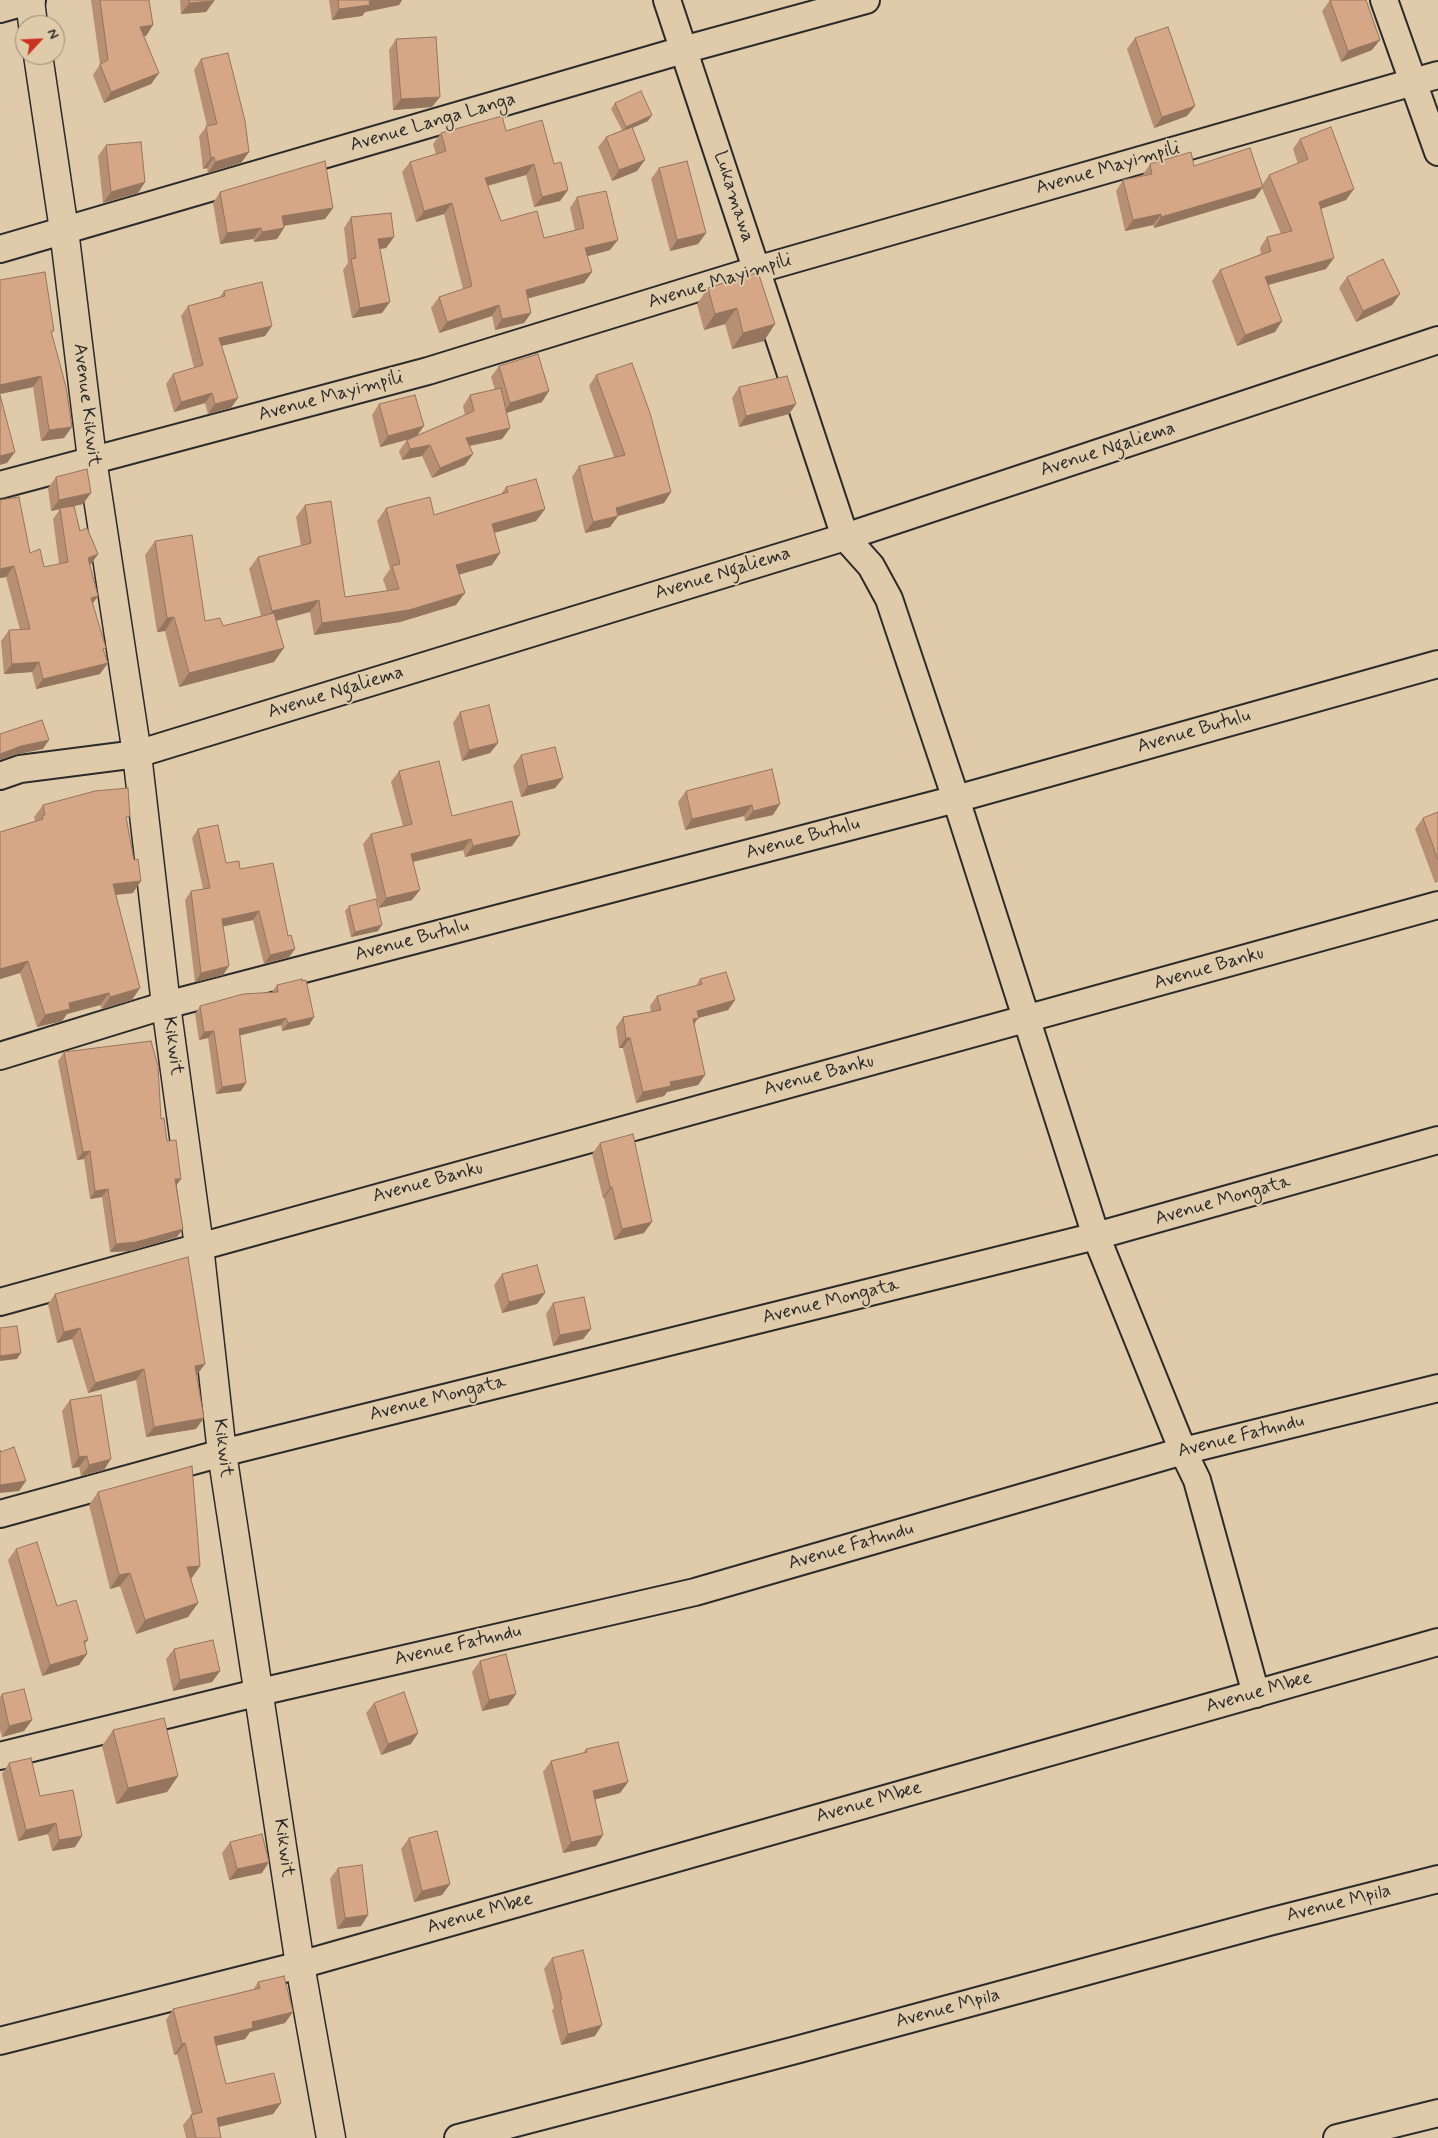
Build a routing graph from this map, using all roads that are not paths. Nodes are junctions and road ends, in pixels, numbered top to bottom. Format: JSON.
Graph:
{"nodes":[{"id":1,"x":30,"y":0,"type":"edge"},
{"id":2,"x":666,"y":0,"type":"edge"},
{"id":3,"x":866,"y":0,"type":"edge"},
{"id":4,"x":1384,"y":0,"type":"edge"},
{"id":5,"x":0,"y":9,"type":"edge"},
{"id":6,"x":32,"y":15,"type":"edge"},
{"id":7,"x":683,"y":50,"type":"junction"},
{"id":8,"x":39,"y":65,"type":"edge"},
{"id":9,"x":1438,"y":75,"type":"edge"},
{"id":10,"x":1413,"y":81,"type":"junction"},
{"id":11,"x":1438,"y":152,"type":"edge"},
{"id":12,"x":64,"y":230,"type":"junction"},
{"id":13,"x":0,"y":248,"type":"edge"},
{"id":14,"x":756,"y":270,"type":"junction"},
{"id":15,"x":1438,"y":340,"type":"edge"},
{"id":16,"x":92,"y":459,"type":"junction"},
{"id":17,"x":0,"y":484,"type":"edge"},
{"id":18,"x":845,"y":537,"type":"junction"},
{"id":19,"x":1438,"y":664,"type":"edge"},
{"id":20,"x":137,"y":754,"type":"junction"},
{"id":21,"x":0,"y":776,"type":"edge"},
{"id":22,"x":956,"y":799,"type":"junction"},
{"id":23,"x":1438,"y":905,"type":"edge"},
{"id":24,"x":166,"y":1005,"type":"junction"},
{"id":25,"x":1027,"y":1020,"type":"junction"},
{"id":26,"x":0,"y":1056,"type":"edge"},
{"id":27,"x":1438,"y":1140,"type":"edge"},
{"id":28,"x":1096,"y":1236,"type":"junction"},
{"id":29,"x":199,"y":1246,"type":"junction"},
{"id":30,"x":0,"y":1302,"type":"edge"},
{"id":31,"x":1438,"y":1388,"type":"edge"},
{"id":32,"x":1183,"y":1452,"type":"junction"},
{"id":33,"x":222,"y":1453,"type":"junction"},
{"id":34,"x":0,"y":1514,"type":"edge"},
{"id":35,"x":1438,"y":1642,"type":"edge"},
{"id":36,"x":260,"y":1692,"type":"junction"},
{"id":37,"x":1256,"y":1694,"type":"junction"},
{"id":38,"x":0,"y":1756,"type":"edge"},
{"id":39,"x":1438,"y":1879,"type":"edge"},
{"id":40,"x":300,"y":1965,"type":"junction"},
{"id":41,"x":0,"y":2041,"type":"edge"},
{"id":42,"x":1438,"y":2113,"type":"edge"},
{"id":43,"x":331,"y":2138,"type":"edge"},
{"id":44,"x":458,"y":2138,"type":"edge"},
{"id":45,"x":1337,"y":2138,"type":"edge"}],
"edges":[{"from":1,"to":5,"type":"street"},
{"from":1,"to":6,"type":"main road"},
{"from":2,"to":7,"type":"street","name":"Lukamawa"},
{"from":3,"to":7,"type":"street","name":"Avenue Langa Langa"},
{"from":4,"to":10,"type":"street"},
{"from":7,"to":12,"type":"street","name":"Avenue Langa Langa"},
{"from":7,"to":14,"type":"street","name":"Lukamawa"},
{"from":8,"to":12,"type":"main road","name":"Avenue Kikwit"},
{"from":9,"to":10,"type":"street","name":"Avenue Mayimpili"},
{"from":10,"to":11,"type":"street"},
{"from":10,"to":14,"type":"street","name":"Avenue Mayimpili"},
{"from":12,"to":13,"type":"street","name":"Avenue Langa Langa"},
{"from":12,"to":16,"type":"main road","name":"Avenue Kikwit"},
{"from":14,"to":16,"type":"street","name":"Avenue Mayimpili"},
{"from":14,"to":18,"type":"street","name":"Lukamawa"},
{"from":15,"to":18,"type":"street","name":"Avenue Ngaliema"},
{"from":16,"to":17,"type":"street","name":"Avenue Mayimpili"},
{"from":16,"to":20,"type":"main road","name":"Avenue Kikwit"},
{"from":18,"to":20,"type":"street","name":"Avenue Ngaliema"},
{"from":18,"to":22,"type":"street"},
{"from":19,"to":22,"type":"street","name":"Avenue Butulu"},
{"from":20,"to":21,"type":"street","name":"Avenue Ngaliema"},
{"from":20,"to":24,"type":"main road","name":"Kikwit"},
{"from":22,"to":24,"type":"street","name":"Avenue Butulu"},
{"from":22,"to":25,"type":"street"},
{"from":23,"to":25,"type":"street","name":"Avenue Banku"},
{"from":24,"to":26,"type":"street","name":"Avenue Butulu"},
{"from":24,"to":29,"type":"main road","name":"Kikwit"},
{"from":25,"to":28,"type":"street"},
{"from":25,"to":29,"type":"street","name":"Avenue Banku"},
{"from":27,"to":28,"type":"street","name":"Avenue Mongata"},
{"from":28,"to":32,"type":"street"},
{"from":28,"to":33,"type":"street","name":"Avenue Mongata"},
{"from":29,"to":30,"type":"street","name":"Avenue Banku"},
{"from":29,"to":33,"type":"main road","name":"Kikwit"},
{"from":31,"to":32,"type":"street","name":"Avenue Fatundu"},
{"from":32,"to":36,"type":"street","name":"Avenue Fatundu"},
{"from":32,"to":37,"type":"street"},
{"from":33,"to":34,"type":"street","name":"Avenue Mongata"},
{"from":33,"to":36,"type":"main road","name":"Kikwit"},
{"from":35,"to":37,"type":"street","name":"Avenue Mbee"},
{"from":36,"to":38,"type":"street","name":"Avenue Fatundu"},
{"from":36,"to":40,"type":"main road","name":"Kikwit"},
{"from":37,"to":40,"type":"street","name":"Avenue Mbee"},
{"from":39,"to":44,"type":"street","name":"Avenue Mpila"},
{"from":40,"to":41,"type":"street","name":"Avenue Mbee"},
{"from":40,"to":43,"type":"main road","name":"Kikwit"},
{"from":42,"to":45,"type":"street"}]}
